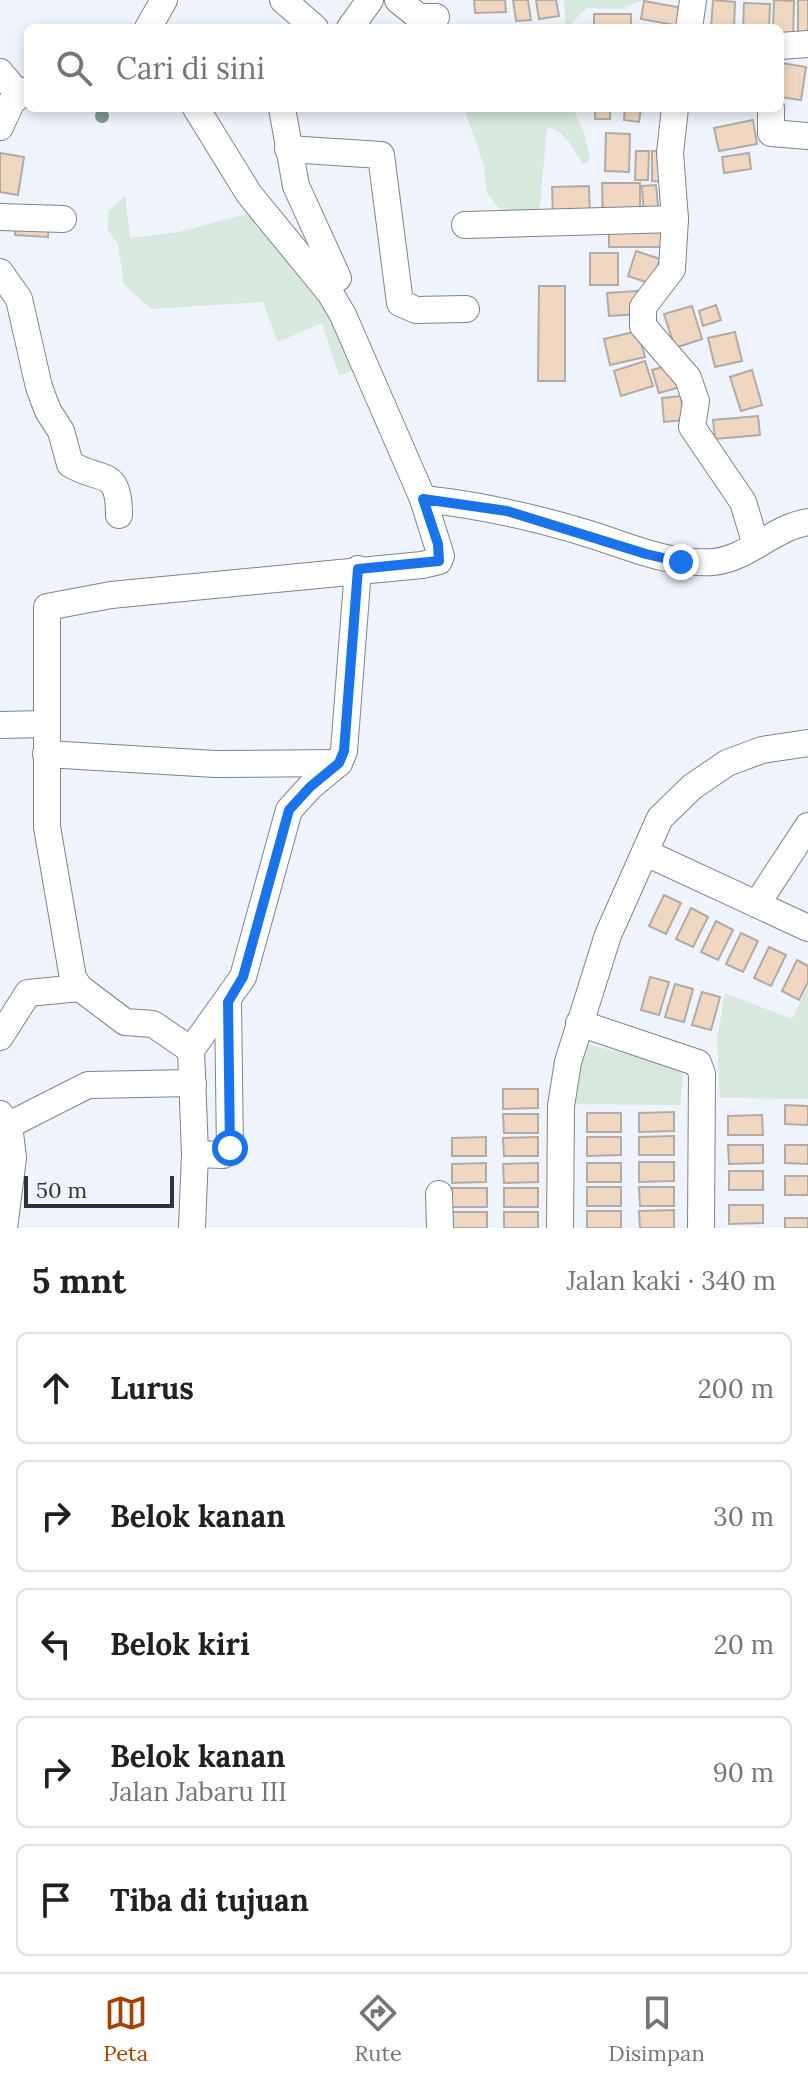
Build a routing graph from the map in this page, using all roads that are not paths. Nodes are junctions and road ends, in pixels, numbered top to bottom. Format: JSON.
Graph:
{"nodes":[{"id":1,"x":164,"y":0,"type":"edge"},
{"id":2,"x":283,"y":0,"type":"edge"},
{"id":3,"x":370,"y":0,"type":"edge"},
{"id":4,"x":398,"y":0,"type":"edge"},
{"id":5,"x":693,"y":0,"type":"edge"},
{"id":6,"x":436,"y":17,"type":"dead end"},
{"id":7,"x":150,"y":24,"type":"edge"},
{"id":8,"x":310,"y":24,"type":"edge"},
{"id":9,"x":353,"y":24,"type":"edge"},
{"id":10,"x":690,"y":24,"type":"edge"},
{"id":11,"x":808,"y":44,"type":"edge"},
{"id":12,"x":784,"y":46,"type":"edge"},
{"id":13,"x":0,"y":72,"type":"edge"},
{"id":14,"x":24,"y":93,"type":"edge"},
{"id":15,"x":198,"y":112,"type":"edge"},
{"id":16,"x":283,"y":112,"type":"edge"},
{"id":17,"x":675,"y":112,"type":"edge"},
{"id":18,"x":771,"y":112,"type":"edge"},
{"id":19,"x":0,"y":127,"type":"edge"},
{"id":20,"x":808,"y":136,"type":"edge"},
{"id":21,"x":288,"y":149,"type":"junction"},
{"id":22,"x":0,"y":217,"type":"edge"},
{"id":23,"x":63,"y":219,"type":"dead end"},
{"id":24,"x":675,"y":219,"type":"junction"},
{"id":25,"x":465,"y":225,"type":"dead end"},
{"id":26,"x":0,"y":272,"type":"edge"},
{"id":27,"x":338,"y":278,"type":"dead end"},
{"id":28,"x":466,"y":309,"type":"dead end"},
{"id":29,"x":423,"y":499,"type":"junction"},
{"id":30,"x":119,"y":515,"type":"dead end"},
{"id":31,"x":808,"y":522,"type":"edge"},
{"id":32,"x":756,"y":545,"type":"junction"},
{"id":33,"x":358,"y":569,"type":"junction"},
{"id":34,"x":46,"y":724,"type":"junction"},
{"id":35,"x":0,"y":725,"type":"edge"},
{"id":36,"x":808,"y":743,"type":"edge"},
{"id":37,"x":46,"y":754,"type":"junction"},
{"id":38,"x":339,"y":763,"type":"junction"},
{"id":39,"x":808,"y":826,"type":"edge"},
{"id":40,"x":646,"y":853,"type":"junction"},
{"id":41,"x":757,"y":904,"type":"junction"},
{"id":42,"x":808,"y":928,"type":"edge"},
{"id":43,"x":80,"y":988,"type":"junction"},
{"id":44,"x":228,"y":1002,"type":"junction"},
{"id":45,"x":579,"y":1023,"type":"junction"},
{"id":46,"x":0,"y":1037,"type":"edge"},
{"id":47,"x":191,"y":1050,"type":"junction"},
{"id":48,"x":193,"y":1083,"type":"junction"},
{"id":49,"x":5,"y":1119,"type":"edge"},
{"id":50,"x":195,"y":1154,"type":"junction"},
{"id":51,"x":439,"y":1194,"type":"dead end"},
{"id":52,"x":4,"y":1228,"type":"edge"},
{"id":53,"x":192,"y":1228,"type":"edge"},
{"id":54,"x":440,"y":1228,"type":"edge"},
{"id":55,"x":560,"y":1228,"type":"edge"},
{"id":56,"x":701,"y":1228,"type":"edge"}],
"edges":[{"from":1,"to":7,"type":"street"},
{"from":2,"to":8,"type":"street"},
{"from":3,"to":9,"type":"street"},
{"from":4,"to":6,"type":"street"},
{"from":5,"to":10,"type":"street"},
{"from":11,"to":12,"type":"street"},
{"from":13,"to":14,"type":"street"},
{"from":14,"to":19,"type":"street"},
{"from":15,"to":29,"type":"street"},
{"from":16,"to":21,"type":"street"},
{"from":17,"to":24,"type":"street"},
{"from":18,"to":20,"type":"street"},
{"from":21,"to":27,"type":"street"},
{"from":21,"to":28,"type":"street"},
{"from":22,"to":23,"type":"street"},
{"from":24,"to":25,"type":"street"},
{"from":24,"to":32,"type":"street"},
{"from":26,"to":30,"type":"street"},
{"from":29,"to":32,"type":"street"},
{"from":29,"to":33,"type":"street"},
{"from":31,"to":32,"type":"street"},
{"from":33,"to":34,"type":"street"},
{"from":33,"to":38,"type":"street"},
{"from":34,"to":35,"type":"street"},
{"from":34,"to":37,"type":"street"},
{"from":36,"to":40,"type":"street"},
{"from":37,"to":38,"type":"street"},
{"from":37,"to":43,"type":"street"},
{"from":38,"to":44,"type":"street"},
{"from":39,"to":41,"type":"street"},
{"from":40,"to":41,"type":"street"},
{"from":40,"to":45,"type":"street"},
{"from":41,"to":42,"type":"street"},
{"from":43,"to":46,"type":"street"},
{"from":43,"to":47,"type":"street"},
{"from":44,"to":47,"type":"street"},
{"from":44,"to":50,"type":"street"},
{"from":45,"to":55,"type":"street"},
{"from":45,"to":56,"type":"street"},
{"from":47,"to":48,"type":"street"},
{"from":48,"to":49,"type":"street"},
{"from":48,"to":50,"type":"street"},
{"from":49,"to":52,"type":"street"},
{"from":50,"to":53,"type":"street"},
{"from":51,"to":54,"type":"street"}]}
